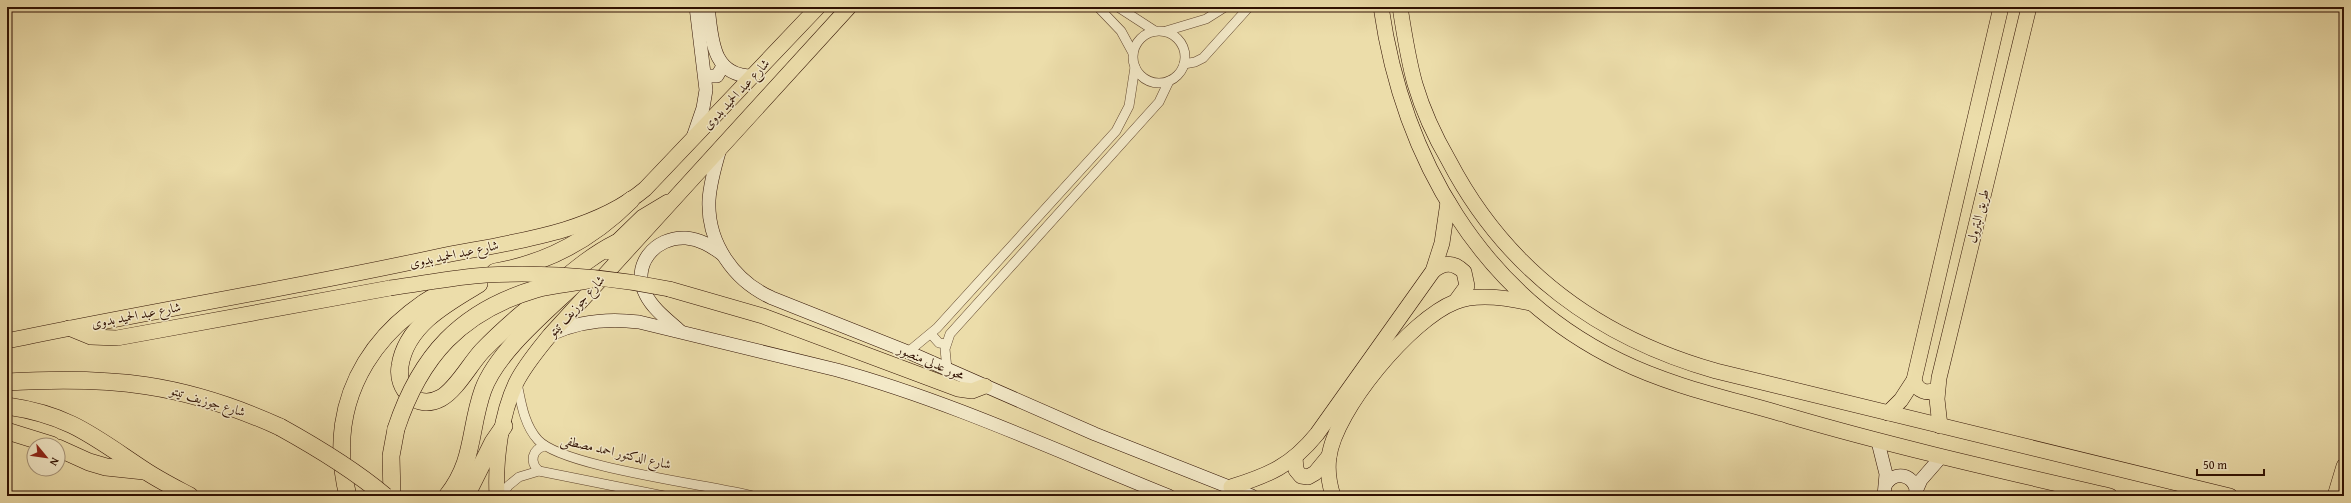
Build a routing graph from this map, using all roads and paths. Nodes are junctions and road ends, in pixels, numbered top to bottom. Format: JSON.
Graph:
{"nodes":[{"id":1,"x":696,"y":7,"type":"edge"},
{"id":2,"x":708,"y":7,"type":"edge"},
{"id":3,"x":818,"y":7,"type":"edge"},
{"id":4,"x":849,"y":7,"type":"edge"},
{"id":5,"x":1098,"y":7,"type":"edge"},
{"id":6,"x":1118,"y":7,"type":"edge"},
{"id":7,"x":1225,"y":7,"type":"edge"},
{"id":8,"x":1249,"y":7,"type":"edge"},
{"id":9,"x":1381,"y":7,"type":"edge"},
{"id":10,"x":1400,"y":7,"type":"edge"},
{"id":11,"x":2001,"y":7,"type":"edge"},
{"id":12,"x":2029,"y":7,"type":"edge"},
{"id":13,"x":1155,"y":31,"type":"junction"},
{"id":14,"x":1166,"y":31,"type":"junction"},
{"id":15,"x":1994,"y":41,"type":"junction"},
{"id":16,"x":2020,"y":45,"type":"junction"},
{"id":17,"x":1133,"y":53,"type":"junction"},
{"id":18,"x":1184,"y":64,"type":"junction"},
{"id":19,"x":723,"y":66,"type":"junction"},
{"id":20,"x":1135,"y":67,"type":"junction"},
{"id":21,"x":706,"y":76,"type":"junction"},
{"id":22,"x":752,"y":76,"type":"junction"},
{"id":23,"x":1169,"y":81,"type":"junction"},
{"id":24,"x":691,"y":141,"type":"junction"},
{"id":25,"x":720,"y":148,"type":"junction"},
{"id":26,"x":631,"y":200,"type":"junction"},
{"id":27,"x":1448,"y":202,"type":"junction"},
{"id":28,"x":668,"y":203,"type":"junction"},
{"id":29,"x":616,"y":243,"type":"junction"},
{"id":30,"x":722,"y":254,"type":"junction"},
{"id":31,"x":504,"y":270,"type":"junction"},
{"id":32,"x":1433,"y":271,"type":"junction"},
{"id":33,"x":593,"y":279,"type":"junction"},
{"id":34,"x":1456,"y":301,"type":"junction"},
{"id":35,"x":1530,"y":303,"type":"junction"},
{"id":36,"x":68,"y":328,"type":"junction"},
{"id":37,"x":682,"y":332,"type":"junction"},
{"id":38,"x":931,"y":334,"type":"junction"},
{"id":39,"x":550,"y":335,"type":"junction"},
{"id":40,"x":7,"y":341,"type":"edge"},
{"id":41,"x":946,"y":344,"type":"junction"},
{"id":42,"x":908,"y":352,"type":"junction"},
{"id":43,"x":947,"y":369,"type":"junction"},
{"id":44,"x":1914,"y":380,"type":"junction"},
{"id":45,"x":7,"y":382,"type":"edge"},
{"id":46,"x":517,"y":382,"type":"junction"},
{"id":47,"x":985,"y":386,"type":"junction"},
{"id":48,"x":1937,"y":389,"type":"junction"},
{"id":49,"x":7,"y":406,"type":"edge"},
{"id":50,"x":1888,"y":413,"type":"junction"},
{"id":51,"x":504,"y":426,"type":"junction"},
{"id":52,"x":1940,"y":426,"type":"junction"},
{"id":53,"x":7,"y":431,"type":"edge"},
{"id":54,"x":26,"y":437,"type":"edge"},
{"id":55,"x":1878,"y":442,"type":"junction"},
{"id":56,"x":545,"y":446,"type":"junction"},
{"id":57,"x":66,"y":452,"type":"edge"},
{"id":58,"x":1329,"y":456,"type":"junction"},
{"id":59,"x":1295,"y":457,"type":"junction"},
{"id":60,"x":1942,"y":457,"type":"junction"},
{"id":61,"x":2344,"y":466,"type":"edge"},
{"id":62,"x":540,"y":470,"type":"junction"},
{"id":63,"x":146,"y":472,"type":"junction"},
{"id":64,"x":1231,"y":487,"type":"junction"},
{"id":65,"x":1885,"y":490,"type":"edge"},
{"id":66,"x":721,"y":492,"type":"edge"},
{"id":67,"x":1915,"y":493,"type":"edge"},
{"id":68,"x":190,"y":496,"type":"edge"},
{"id":69,"x":348,"y":496,"type":"edge"},
{"id":70,"x":386,"y":496,"type":"edge"},
{"id":71,"x":392,"y":496,"type":"edge"},
{"id":72,"x":447,"y":496,"type":"edge"},
{"id":73,"x":466,"y":496,"type":"edge"},
{"id":74,"x":497,"y":496,"type":"edge"},
{"id":75,"x":502,"y":496,"type":"edge"},
{"id":76,"x":664,"y":496,"type":"edge"},
{"id":77,"x":753,"y":496,"type":"edge"},
{"id":78,"x":1169,"y":496,"type":"edge"},
{"id":79,"x":1252,"y":496,"type":"edge"},
{"id":80,"x":1333,"y":496,"type":"edge"},
{"id":81,"x":2110,"y":496,"type":"edge"},
{"id":82,"x":2230,"y":496,"type":"edge"},
{"id":83,"x":2335,"y":496,"type":"edge"}],
"edges":[{"from":1,"to":21,"type":"main road"},
{"from":2,"to":19,"type":"main road"},
{"from":3,"to":22,"type":"main road","name":"شارع عبد الحميد بدوى"},
{"from":4,"to":25,"type":"main road","name":"شارع عبد الحميد بدوى"},
{"from":5,"to":17,"type":"street"},
{"from":6,"to":13,"type":"street"},
{"from":7,"to":14,"type":"street"},
{"from":8,"to":18,"type":"street"},
{"from":9,"to":27,"type":"main road"},
{"from":10,"to":50,"type":"main road"},
{"from":11,"to":15,"type":"main road","name":"طريق البترول"},
{"from":12,"to":16,"type":"main road","name":"طريق البترول"},
{"from":13,"to":14,"type":"street"},
{"from":13,"to":17,"type":"street"},
{"from":14,"to":18,"type":"street"},
{"from":15,"to":16,"type":"main road"},
{"from":15,"to":44,"type":"main road","name":"طريق البترول"},
{"from":16,"to":48,"type":"main road","name":"طريق البترول"},
{"from":17,"to":20,"type":"street"},
{"from":18,"to":23,"type":"street"},
{"from":19,"to":21,"type":"main road"},
{"from":19,"to":22,"type":"main road"},
{"from":20,"to":23,"type":"street"},
{"from":20,"to":38,"type":"street"},
{"from":21,"to":24,"type":"main road"},
{"from":22,"to":24,"type":"main road","name":"شارع عبد الحميد بدوى"},
{"from":23,"to":41,"type":"street"},
{"from":24,"to":26,"type":"main road","name":"شارع عبد الحميد بدوى"},
{"from":25,"to":28,"type":"main road","name":"شارع جوزيف تيتو"},
{"from":25,"to":30,"type":"main road","name":"محور عدلى منصور"},
{"from":26,"to":31,"type":"highway"},
{"from":26,"to":36,"type":"main road","name":"شارع عبد الحميد بدوى"},
{"from":27,"to":32,"type":"main road"},
{"from":27,"to":35,"type":"main road"},
{"from":28,"to":29,"type":"highway"},
{"from":28,"to":39,"type":"main road","name":"شارع جوزيف تيتو"},
{"from":29,"to":31,"type":"highway"},
{"from":29,"to":72,"type":"highway"},
{"from":30,"to":37,"type":"main road"},
{"from":30,"to":42,"type":"main road","name":"محور عدلى منصور"},
{"from":31,"to":69,"type":"highway"},
{"from":32,"to":34,"type":"main road"},
{"from":32,"to":59,"type":"main road"},
{"from":33,"to":36,"type":"main road","bridge":true},
{"from":33,"to":47,"type":"main road","bridge":true},
{"from":33,"to":71,"type":"highway","bridge":true},
{"from":34,"to":35,"type":"main road"},
{"from":34,"to":58,"type":"main road"},
{"from":35,"to":55,"type":"main road"},
{"from":36,"to":40,"type":"main road","name":"شارع عبد الحميد بدوى"},
{"from":37,"to":39,"type":"main road"},
{"from":37,"to":78,"type":"main road"},
{"from":38,"to":41,"type":"street"},
{"from":38,"to":42,"type":"street"},
{"from":39,"to":46,"type":"main road","name":"شارع جوزيف تيتو"},
{"from":41,"to":43,"type":"street"},
{"from":42,"to":43,"type":"main road","name":"محور عدلى منصور"},
{"from":43,"to":47,"type":"main road","name":"محور عدلى منصور"},
{"from":44,"to":48,"type":"main road"},
{"from":44,"to":50,"type":"main road","name":"طريق البترول"},
{"from":45,"to":70,"type":"highway","name":"شارع جوزيف تيتو","bridge":true},
{"from":46,"to":51,"type":"main road","name":"شارع جوزيف تيتو"},
{"from":46,"to":56,"type":"street","name":"شارع الدكتور احمد مصطفى"},
{"from":47,"to":64,"type":"main road","name":"محور عدلى منصور"},
{"from":48,"to":52,"type":"main road","name":"طريق البترول"},
{"from":49,"to":63,"type":"highway"},
{"from":50,"to":52,"type":"main road"},
{"from":51,"to":73,"type":"highway"},
{"from":51,"to":74,"type":"main road","name":"شارع جوزيف تيتو"},
{"from":52,"to":82,"type":"main road"},
{"from":53,"to":54,"type":"highway"},
{"from":55,"to":60,"type":"main road"},
{"from":55,"to":65,"type":"main road"},
{"from":56,"to":62,"type":"street"},
{"from":56,"to":66,"type":"street","name":"شارع الدكتور احمد مصطفى"},
{"from":57,"to":63,"type":"highway"},
{"from":58,"to":59,"type":"main road"},
{"from":58,"to":80,"type":"main road"},
{"from":59,"to":64,"type":"main road"},
{"from":60,"to":67,"type":"main road"},
{"from":60,"to":81,"type":"main road"},
{"from":61,"to":83,"type":"main road"},
{"from":62,"to":75,"type":"street"},
{"from":62,"to":76,"type":"street"},
{"from":63,"to":68,"type":"highway"},
{"from":64,"to":79,"type":"main road","name":"محور عدلى منصور"},
{"from":65,"to":67,"type":"main road"},
{"from":66,"to":77,"type":"street","name":"شارع الدكتور احمد مصطفى"}]}
